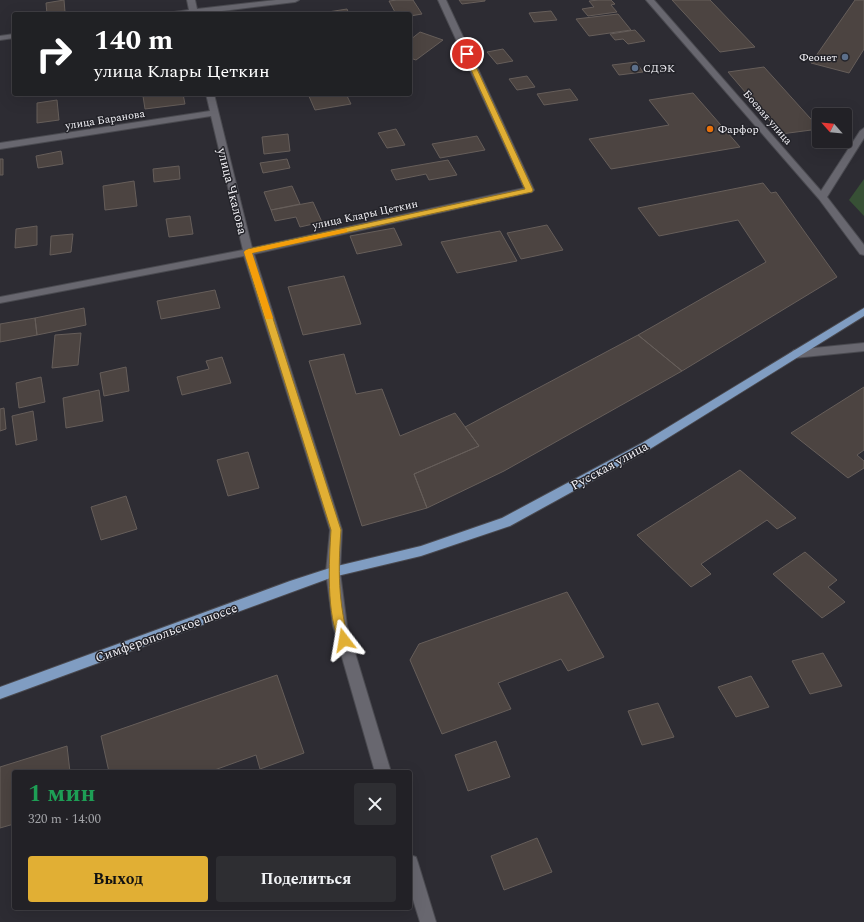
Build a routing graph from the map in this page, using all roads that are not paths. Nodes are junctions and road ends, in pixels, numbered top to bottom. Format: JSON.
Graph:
{"nodes":[{"id":1,"x":192,"y":0,"type":"edge"},
{"id":2,"x":295,"y":0,"type":"edge"},
{"id":3,"x":442,"y":0,"type":"edge"},
{"id":4,"x":650,"y":0,"type":"edge"},
{"id":5,"x":194,"y":12,"type":"edge"},
{"id":6,"x":202,"y":12,"type":"edge"},
{"id":7,"x":12,"y":36,"type":"edge"},
{"id":8,"x":0,"y":38,"type":"edge"},
{"id":9,"x":210,"y":96,"type":"edge"},
{"id":10,"x":214,"y":113,"type":"junction"},
{"id":11,"x":864,"y":131,"type":"edge"},
{"id":12,"x":0,"y":146,"type":"edge"},
{"id":13,"x":822,"y":197,"type":"junction"},
{"id":14,"x":248,"y":252,"type":"junction"},
{"id":15,"x":864,"y":252,"type":"edge"},
{"id":16,"x":0,"y":300,"type":"edge"},
{"id":17,"x":864,"y":311,"type":"edge"},
{"id":18,"x":864,"y":347,"type":"edge"},
{"id":19,"x":794,"y":354,"type":"junction"},
{"id":20,"x":333,"y":572,"type":"junction"},
{"id":21,"x":0,"y":693,"type":"edge"},
{"id":22,"x":382,"y":770,"type":"edge"},
{"id":23,"x":412,"y":870,"type":"edge"},
{"id":24,"x":428,"y":922,"type":"edge"}],
"edges":[{"from":1,"to":5,"type":"street"},
{"from":2,"to":6,"type":"street"},
{"from":3,"to":14,"type":"street","name":"улица Клары Цеткин"},
{"from":4,"to":13,"type":"street","name":"Боевая улица"},
{"from":7,"to":8,"type":"street"},
{"from":9,"to":10,"type":"street","name":"улица Чкалова"},
{"from":10,"to":12,"type":"street","name":"улица Баранова"},
{"from":10,"to":14,"type":"street","name":"улица Чкалова"},
{"from":11,"to":13,"type":"street"},
{"from":13,"to":15,"type":"street","name":"Боевая улица"},
{"from":14,"to":16,"type":"street","name":"улица Клары Цеткин"},
{"from":14,"to":20,"type":"street","name":"улица Чкалова"},
{"from":17,"to":19,"type":"main road","name":"Русская улица"},
{"from":18,"to":19,"type":"street"},
{"from":19,"to":20,"type":"main road","name":"Русская улица"},
{"from":20,"to":21,"type":"main road","name":"Симферопольское шоссе"},
{"from":20,"to":22,"type":"street","name":"улица Чкалова"},
{"from":23,"to":24,"type":"street"}]}
